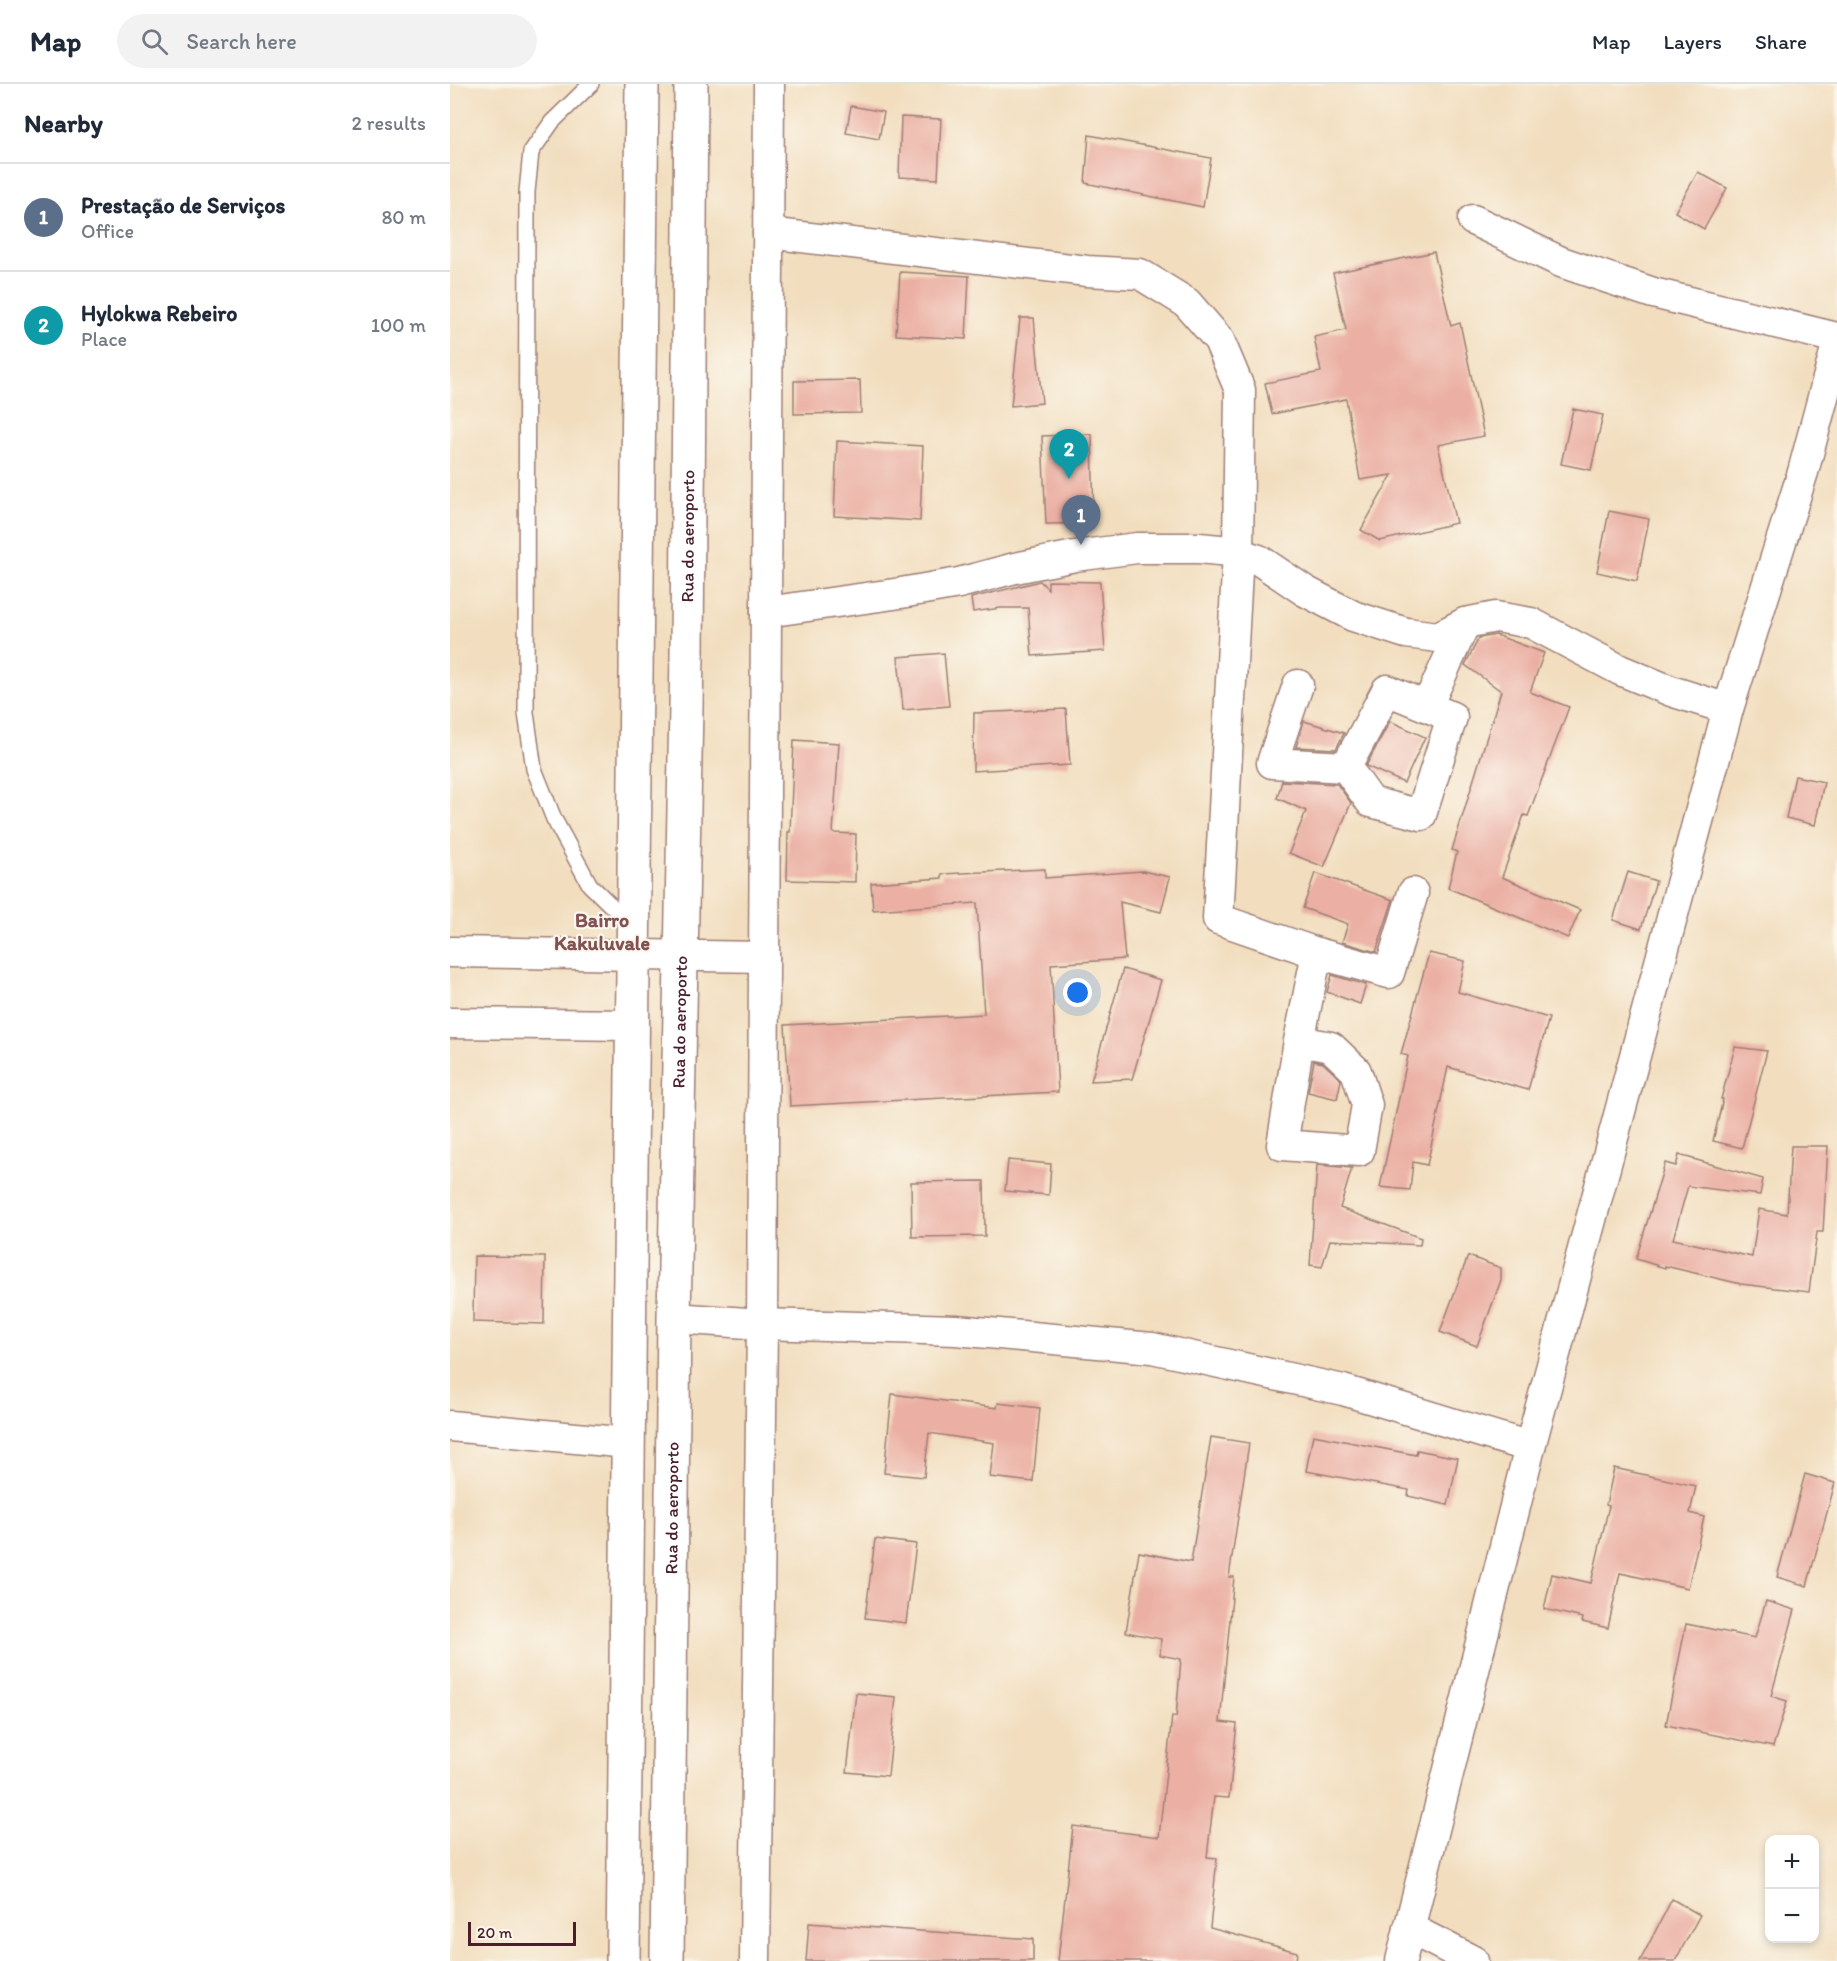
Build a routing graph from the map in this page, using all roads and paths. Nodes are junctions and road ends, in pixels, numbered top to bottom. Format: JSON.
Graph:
{"nodes":[{"id":1,"x":591,"y":84,"type":"edge"},
{"id":2,"x":642,"y":84,"type":"edge"},
{"id":3,"x":691,"y":84,"type":"edge"},
{"id":4,"x":769,"y":84,"type":"edge"},
{"id":5,"x":1473,"y":220,"type":"dead end"},
{"id":6,"x":768,"y":233,"type":"junction"},
{"id":7,"x":1837,"y":338,"type":"edge"},
{"id":8,"x":1837,"y":345,"type":"edge"},
{"id":9,"x":1238,"y":553,"type":"junction"},
{"id":10,"x":766,"y":612,"type":"junction"},
{"id":11,"x":1465,"y":623,"type":"junction"},
{"id":12,"x":1298,"y":686,"type":"dead end"},
{"id":13,"x":1427,"y":706,"type":"junction"},
{"id":14,"x":1728,"y":709,"type":"junction"},
{"id":15,"x":1346,"y":766,"type":"junction"},
{"id":16,"x":1413,"y":893,"type":"dead end"},
{"id":17,"x":632,"y":940,"type":"junction"},
{"id":18,"x":450,"y":952,"type":"edge"},
{"id":19,"x":1317,"y":953,"type":"junction"},
{"id":20,"x":680,"y":955,"type":"junction"},
{"id":21,"x":764,"y":957,"type":"junction"},
{"id":22,"x":450,"y":1023,"type":"edge"},
{"id":23,"x":632,"y":1025,"type":"junction"},
{"id":24,"x":1299,"y":1041,"type":"dead end"},
{"id":25,"x":674,"y":1318,"type":"junction"},
{"id":26,"x":762,"y":1323,"type":"junction"},
{"id":27,"x":450,"y":1426,"type":"edge"},
{"id":28,"x":628,"y":1443,"type":"junction"},
{"id":29,"x":1530,"y":1446,"type":"junction"},
{"id":30,"x":1409,"y":1928,"type":"junction"},
{"id":31,"x":623,"y":1961,"type":"edge"},
{"id":32,"x":667,"y":1961,"type":"edge"},
{"id":33,"x":755,"y":1961,"type":"edge"},
{"id":34,"x":1401,"y":1961,"type":"edge"},
{"id":35,"x":1473,"y":1961,"type":"edge"}],
"edges":[{"from":1,"to":17,"type":"lane"},
{"from":2,"to":17,"type":"main road"},
{"from":3,"to":20,"type":"main road","name":"Rua do aeroporto"},
{"from":4,"to":6,"type":"street"},
{"from":5,"to":7,"type":"street"},
{"from":6,"to":9,"type":"street"},
{"from":6,"to":10,"type":"street"},
{"from":8,"to":14,"type":"street"},
{"from":9,"to":10,"type":"street"},
{"from":9,"to":11,"type":"street"},
{"from":9,"to":19,"type":"street"},
{"from":10,"to":21,"type":"street"},
{"from":11,"to":13,"type":"street"},
{"from":11,"to":14,"type":"street"},
{"from":12,"to":15,"type":"street"},
{"from":13,"to":15,"type":"street"},
{"from":13,"to":15,"type":"street"},
{"from":14,"to":29,"type":"street"},
{"from":16,"to":19,"type":"street"},
{"from":17,"to":18,"type":"street"},
{"from":17,"to":20,"type":"street"},
{"from":17,"to":23,"type":"main road"},
{"from":19,"to":24,"type":"street"},
{"from":20,"to":21,"type":"street"},
{"from":20,"to":25,"type":"main road","name":"Rua do aeroporto"},
{"from":21,"to":26,"type":"street"},
{"from":22,"to":23,"type":"street"},
{"from":23,"to":28,"type":"main road"},
{"from":25,"to":26,"type":"street"},
{"from":25,"to":32,"type":"main road","name":"Rua do aeroporto"},
{"from":26,"to":29,"type":"street"},
{"from":26,"to":33,"type":"street"},
{"from":27,"to":28,"type":"street"},
{"from":28,"to":31,"type":"main road"},
{"from":29,"to":30,"type":"street"},
{"from":30,"to":34,"type":"street"},
{"from":30,"to":35,"type":"street"}]}
